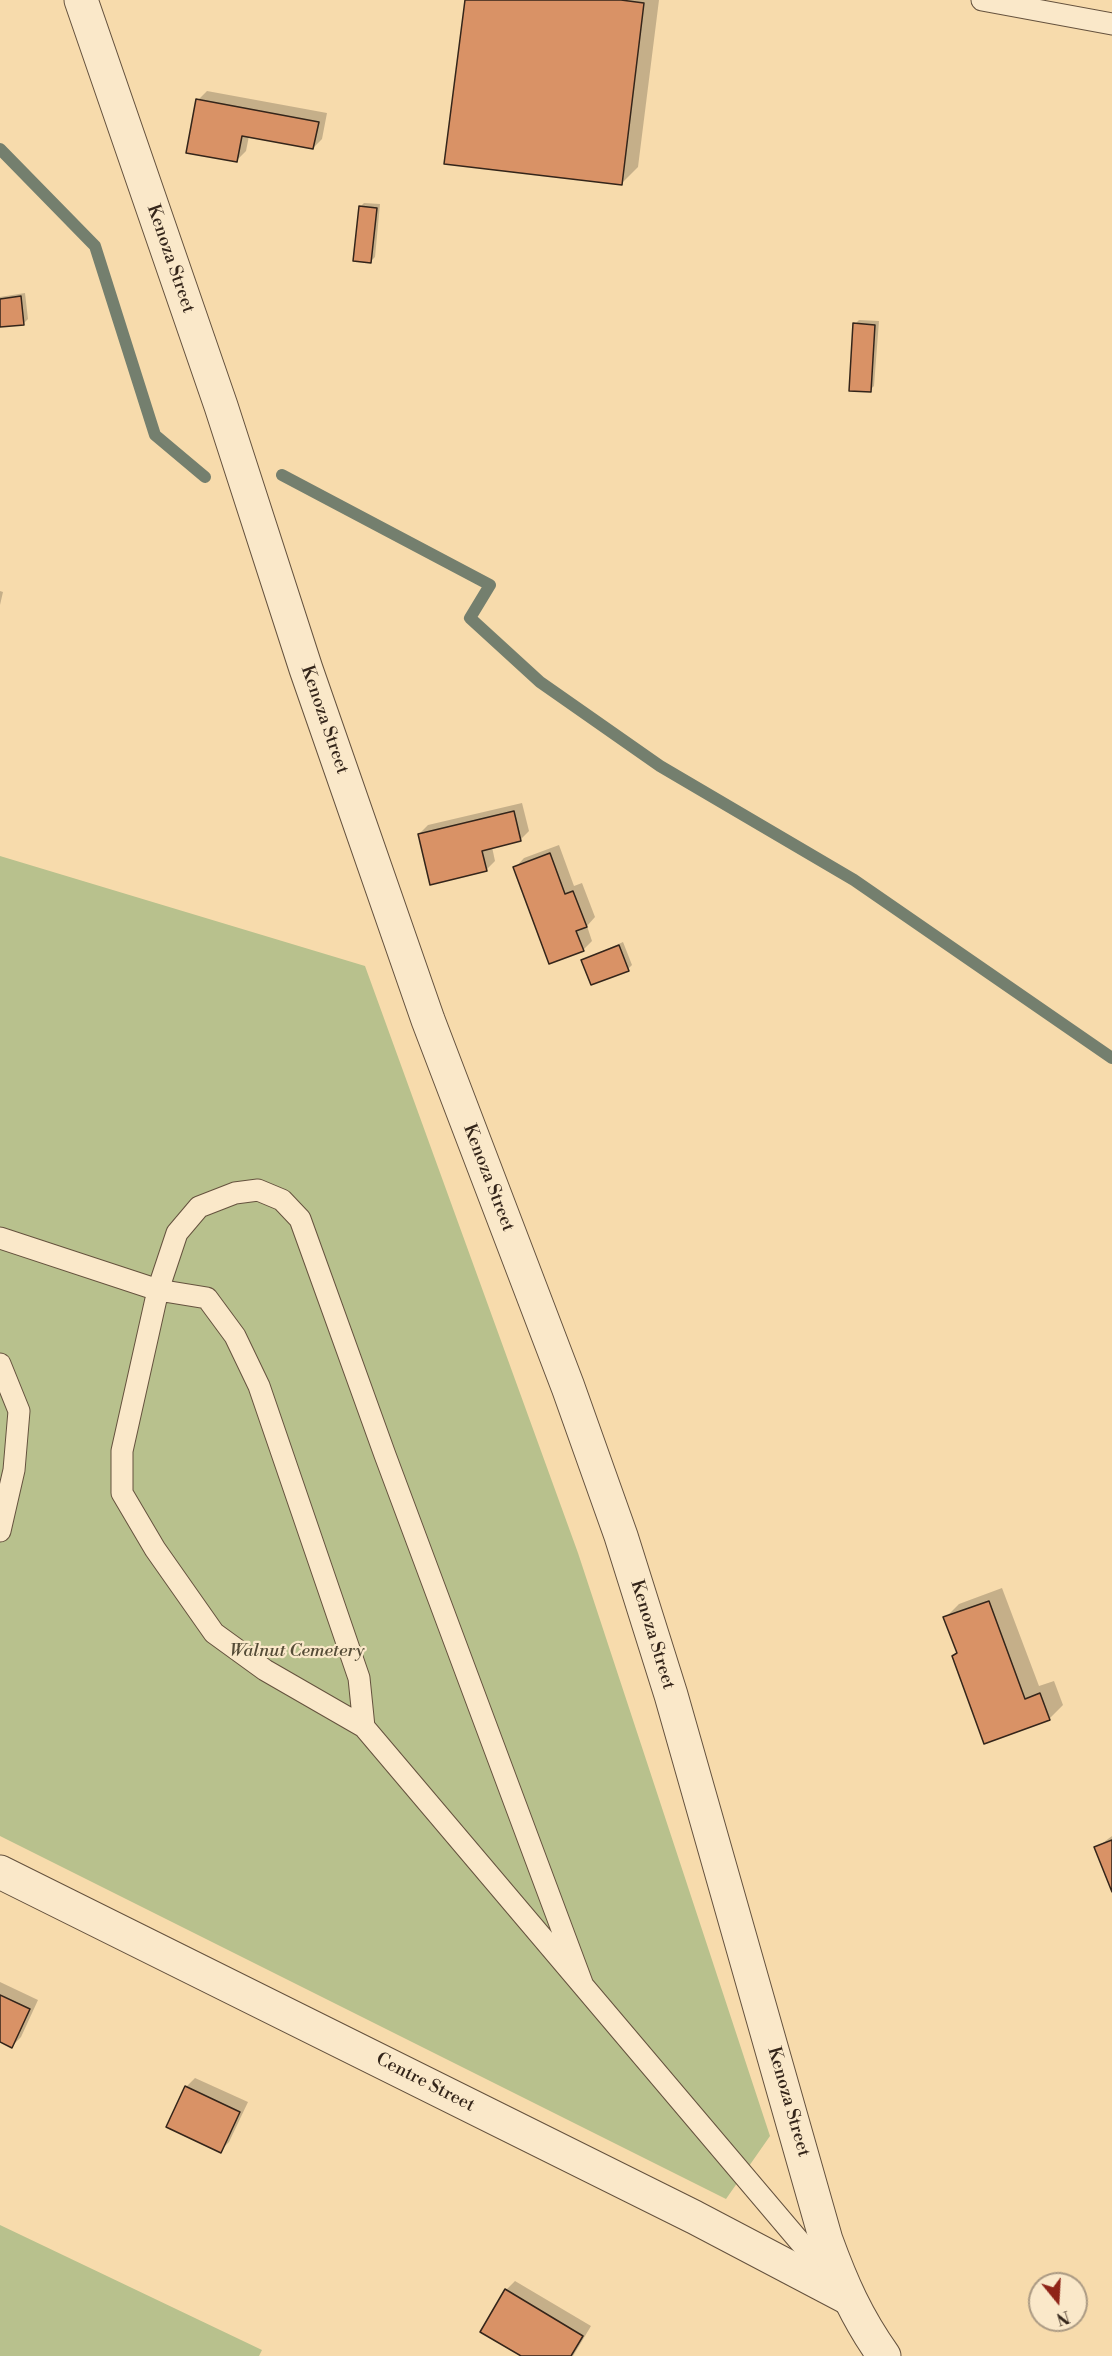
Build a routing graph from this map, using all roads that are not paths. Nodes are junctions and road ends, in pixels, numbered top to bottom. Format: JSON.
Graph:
{"nodes":[{"id":1,"x":81,"y":0,"type":"edge"},
{"id":2,"x":982,"y":0,"type":"edge"},
{"id":3,"x":1112,"y":24,"type":"edge"},
{"id":4,"x":1,"y":1240,"type":"edge"},
{"id":5,"x":158,"y":1290,"type":"junction"},
{"id":6,"x":0,"y":1364,"type":"edge"},
{"id":7,"x":0,"y":1531,"type":"edge"},
{"id":8,"x":364,"y":1727,"type":"junction"},
{"id":9,"x":0,"y":1872,"type":"edge"},
{"id":10,"x":582,"y":1983,"type":"junction"},
{"id":11,"x":848,"y":2298,"type":"junction"},
{"id":12,"x":884,"y":2356,"type":"edge"}],
"edges":[{"from":1,"to":11,"type":"street","name":"Kenoza Street"},
{"from":2,"to":3,"type":"lane"},
{"from":4,"to":5,"type":"lane"},
{"from":5,"to":8,"type":"lane"},
{"from":5,"to":8,"type":"lane"},
{"from":5,"to":10,"type":"lane"},
{"from":6,"to":7,"type":"lane"},
{"from":8,"to":10,"type":"lane"},
{"from":9,"to":11,"type":"street","name":"Centre Street"},
{"from":10,"to":11,"type":"lane"},
{"from":11,"to":12,"type":"street","name":"Kenoza Street"}]}
